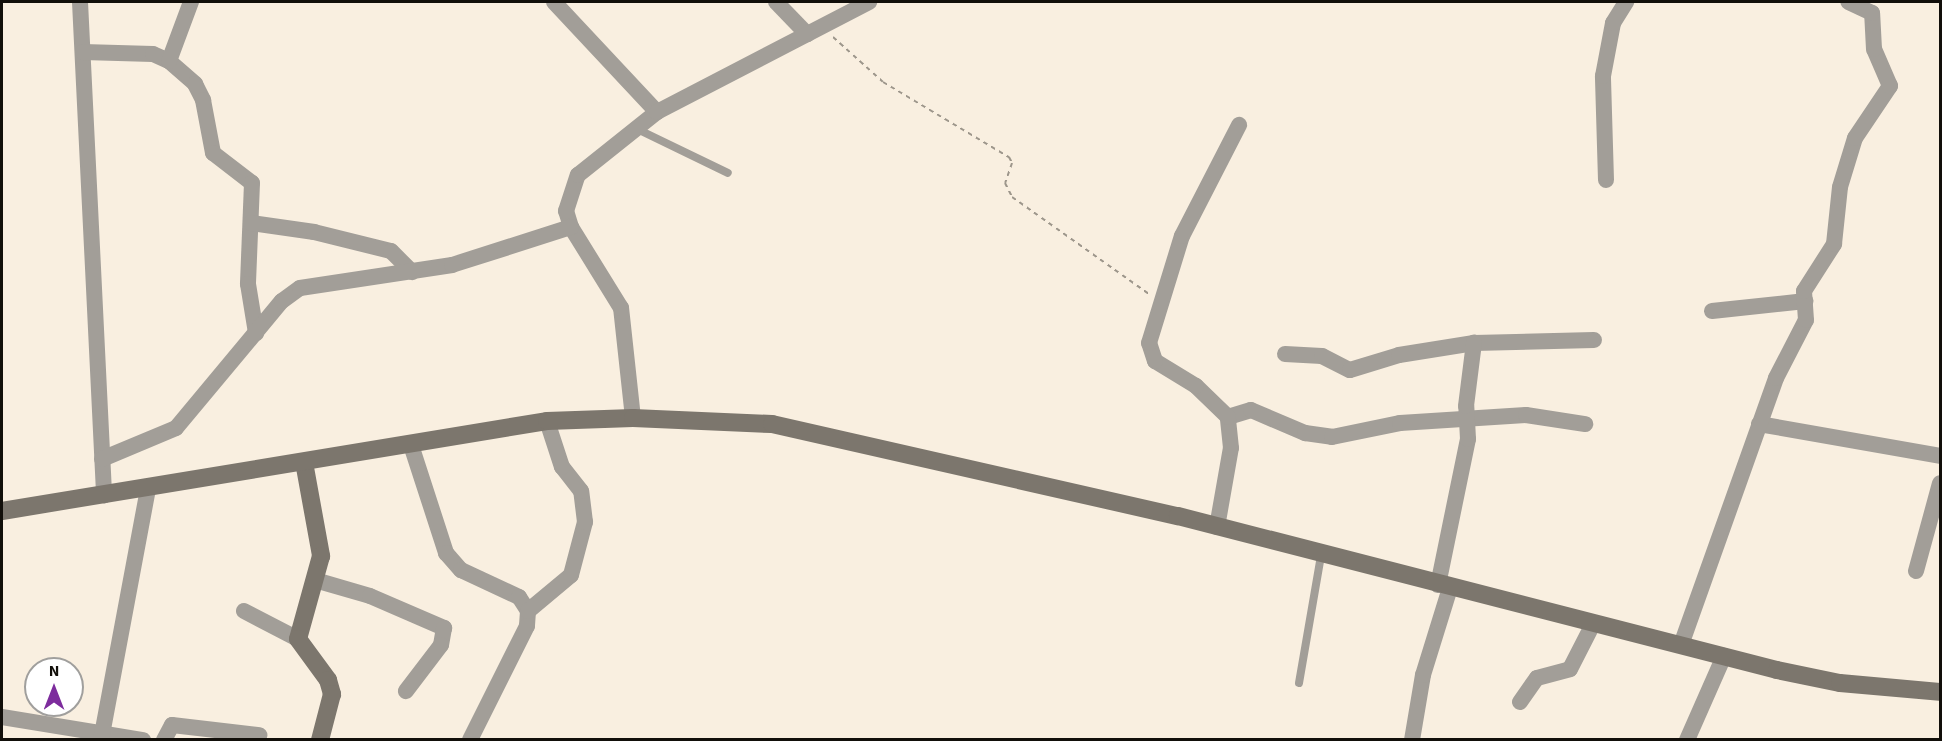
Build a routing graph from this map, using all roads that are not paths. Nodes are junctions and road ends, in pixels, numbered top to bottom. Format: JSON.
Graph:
{"nodes":[{"id":1,"x":80,"y":2,"type":"edge"},
{"id":2,"x":191,"y":2,"type":"edge"},
{"id":3,"x":554,"y":2,"type":"edge"},
{"id":4,"x":776,"y":2,"type":"edge"},
{"id":5,"x":869,"y":2,"type":"edge"},
{"id":6,"x":1626,"y":2,"type":"edge"},
{"id":7,"x":1848,"y":2,"type":"edge"},
{"id":8,"x":1877,"y":9,"type":"edge"},
{"id":9,"x":814,"y":30,"type":"junction"},
{"id":10,"x":83,"y":52,"type":"junction"},
{"id":11,"x":169,"y":61,"type":"junction"},
{"id":12,"x":657,"y":112,"type":"junction"},
{"id":13,"x":1239,"y":125,"type":"dead end"},
{"id":14,"x":634,"y":128,"type":"junction"},
{"id":15,"x":728,"y":173,"type":"dead end"},
{"id":16,"x":1606,"y":180,"type":"dead end"},
{"id":17,"x":250,"y":223,"type":"junction"},
{"id":18,"x":571,"y":227,"type":"junction"},
{"id":19,"x":412,"y":272,"type":"junction"},
{"id":20,"x":1805,"y":301,"type":"junction"},
{"id":21,"x":1712,"y":311,"type":"dead end"},
{"id":22,"x":256,"y":333,"type":"junction"},
{"id":23,"x":1594,"y":340,"type":"dead end"},
{"id":24,"x":1474,"y":343,"type":"junction"},
{"id":25,"x":1285,"y":354,"type":"dead end"},
{"id":26,"x":1228,"y":417,"type":"junction"},
{"id":27,"x":633,"y":418,"type":"junction"},
{"id":28,"x":1467,"y":418,"type":"junction"},
{"id":29,"x":547,"y":421,"type":"junction"},
{"id":30,"x":1586,"y":424,"type":"dead end"},
{"id":31,"x":1759,"y":424,"type":"junction"},
{"id":32,"x":411,"y":445,"type":"junction"},
{"id":33,"x":1941,"y":456,"type":"edge"},
{"id":34,"x":102,"y":459,"type":"junction"},
{"id":35,"x":304,"y":462,"type":"junction"},
{"id":36,"x":1941,"y":483,"type":"edge"},
{"id":37,"x":147,"y":488,"type":"junction"},
{"id":38,"x":104,"y":495,"type":"junction"},
{"id":39,"x":2,"y":512,"type":"edge"},
{"id":40,"x":1211,"y":525,"type":"junction"},
{"id":41,"x":1322,"y":555,"type":"junction"},
{"id":42,"x":1916,"y":571,"type":"dead end"},
{"id":43,"x":315,"y":580,"type":"junction"},
{"id":44,"x":1444,"y":587,"type":"junction"},
{"id":45,"x":244,"y":611,"type":"dead end"},
{"id":46,"x":528,"y":611,"type":"junction"},
{"id":47,"x":1593,"y":624,"type":"junction"},
{"id":48,"x":298,"y":639,"type":"junction"},
{"id":49,"x":1681,"y":645,"type":"junction"},
{"id":50,"x":1724,"y":656,"type":"junction"},
{"id":51,"x":1299,"y":683,"type":"dead end"},
{"id":52,"x":406,"y":692,"type":"dead end"},
{"id":53,"x":1941,"y":692,"type":"edge"},
{"id":54,"x":1520,"y":702,"type":"dead end"},
{"id":55,"x":2,"y":717,"type":"edge"},
{"id":56,"x":259,"y":735,"type":"dead end"},
{"id":57,"x":101,"y":736,"type":"edge"},
{"id":58,"x":239,"y":736,"type":"edge"},
{"id":59,"x":143,"y":740,"type":"edge"},
{"id":60,"x":164,"y":740,"type":"edge"},
{"id":61,"x":320,"y":740,"type":"edge"},
{"id":62,"x":470,"y":740,"type":"edge"},
{"id":63,"x":1412,"y":740,"type":"edge"},
{"id":64,"x":1687,"y":740,"type":"edge"}],
"edges":[{"from":1,"to":10,"type":"street"},
{"from":2,"to":11,"type":"street"},
{"from":3,"to":12,"type":"street"},
{"from":4,"to":9,"type":"street"},
{"from":5,"to":9,"type":"street"},
{"from":6,"to":16,"type":"street"},
{"from":7,"to":8,"type":"street"},
{"from":8,"to":20,"type":"street"},
{"from":9,"to":12,"type":"street"},
{"from":10,"to":11,"type":"street"},
{"from":10,"to":34,"type":"street"},
{"from":11,"to":17,"type":"street"},
{"from":12,"to":14,"type":"street"},
{"from":13,"to":26,"type":"street"},
{"from":14,"to":15,"type":"lane"},
{"from":14,"to":18,"type":"street"},
{"from":17,"to":19,"type":"street"},
{"from":17,"to":22,"type":"street"},
{"from":18,"to":19,"type":"street"},
{"from":18,"to":27,"type":"street"},
{"from":19,"to":22,"type":"street"},
{"from":20,"to":21,"type":"street"},
{"from":20,"to":31,"type":"street"},
{"from":22,"to":34,"type":"street"},
{"from":23,"to":24,"type":"street"},
{"from":24,"to":25,"type":"street"},
{"from":24,"to":28,"type":"street"},
{"from":26,"to":28,"type":"street"},
{"from":26,"to":40,"type":"street"},
{"from":27,"to":29,"type":"main road"},
{"from":27,"to":40,"type":"main road"},
{"from":28,"to":30,"type":"street"},
{"from":28,"to":44,"type":"street"},
{"from":29,"to":32,"type":"main road"},
{"from":29,"to":46,"type":"street"},
{"from":31,"to":33,"type":"street"},
{"from":31,"to":49,"type":"street"},
{"from":32,"to":35,"type":"main road"},
{"from":32,"to":46,"type":"street"},
{"from":34,"to":38,"type":"street"},
{"from":35,"to":37,"type":"main road"},
{"from":35,"to":43,"type":"main road"},
{"from":36,"to":42,"type":"street"},
{"from":37,"to":38,"type":"main road"},
{"from":37,"to":57,"type":"street"},
{"from":38,"to":39,"type":"main road"},
{"from":40,"to":41,"type":"main road"},
{"from":41,"to":44,"type":"main road"},
{"from":41,"to":51,"type":"lane"},
{"from":43,"to":48,"type":"main road"},
{"from":43,"to":52,"type":"street"},
{"from":44,"to":47,"type":"main road"},
{"from":44,"to":63,"type":"street"},
{"from":45,"to":48,"type":"street"},
{"from":46,"to":62,"type":"street"},
{"from":47,"to":49,"type":"main road"},
{"from":47,"to":54,"type":"street"},
{"from":48,"to":61,"type":"main road"},
{"from":49,"to":50,"type":"main road"},
{"from":50,"to":53,"type":"main road"},
{"from":50,"to":64,"type":"street"},
{"from":55,"to":57,"type":"street"},
{"from":56,"to":58,"type":"street"},
{"from":57,"to":59,"type":"street"},
{"from":58,"to":60,"type":"street"}]}
